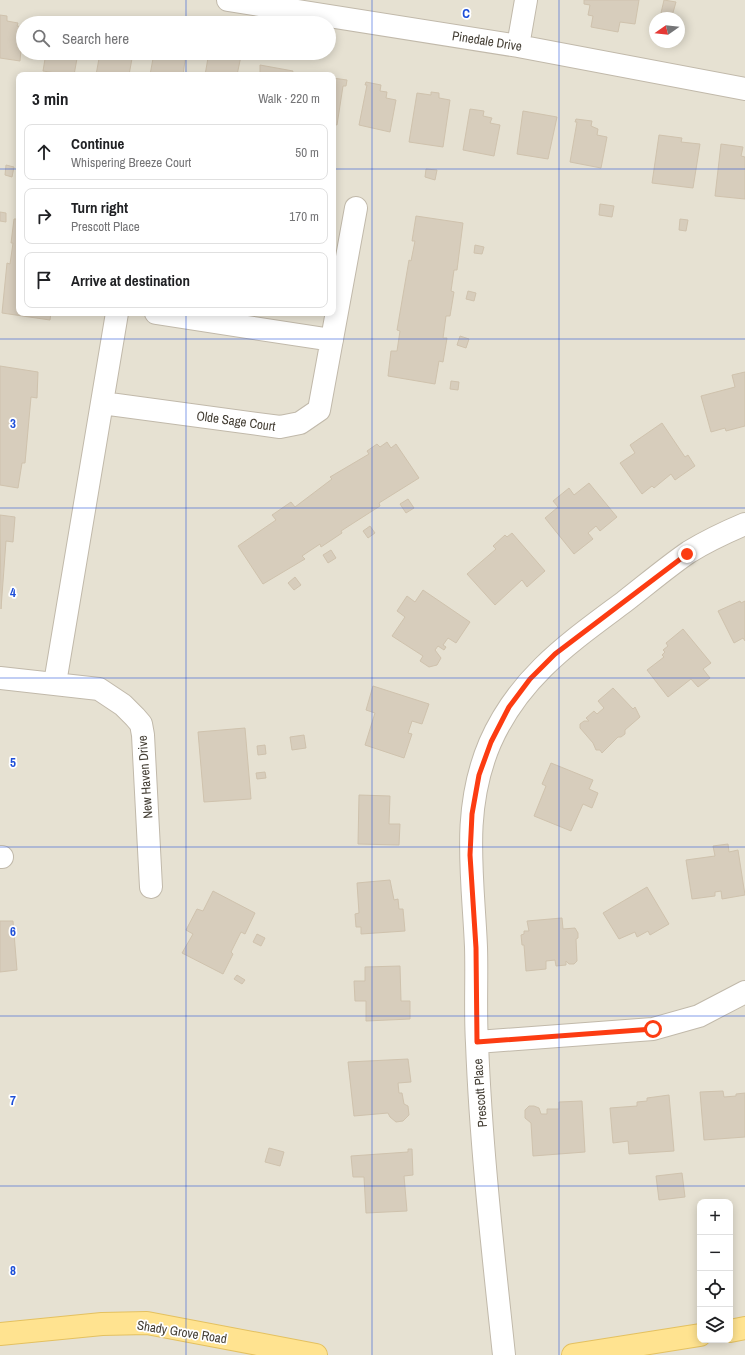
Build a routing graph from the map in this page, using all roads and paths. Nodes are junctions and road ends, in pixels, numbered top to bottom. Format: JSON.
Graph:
{"nodes":[{"id":1,"x":228,"y":0,"type":"edge"},
{"id":2,"x":526,"y":0,"type":"edge"},
{"id":3,"x":329,"y":16,"type":"edge"},
{"id":4,"x":336,"y":17,"type":"edge"},
{"id":5,"x":518,"y":46,"type":"junction"},
{"id":6,"x":745,"y":89,"type":"edge"},
{"id":7,"x":356,"y":208,"type":"dead end"},
{"id":8,"x":116,"y":316,"type":"edge"},
{"id":9,"x":176,"y":316,"type":"edge"},
{"id":10,"x":332,"y":340,"type":"junction"},
{"id":11,"x":102,"y":402,"type":"junction"},
{"id":12,"x":745,"y":524,"type":"edge"},
{"id":13,"x":0,"y":678,"type":"edge"},
{"id":14,"x":55,"y":683,"type":"junction"},
{"id":15,"x":152,"y":887,"type":"dead end"},
{"id":16,"x":745,"y":992,"type":"edge"},
{"id":17,"x":477,"y":1042,"type":"junction"},
{"id":18,"x":745,"y":1328,"type":"edge"},
{"id":19,"x":733,"y":1330,"type":"edge"},
{"id":20,"x":0,"y":1334,"type":"edge"},
{"id":21,"x":697,"y":1335,"type":"edge"},
{"id":22,"x":316,"y":1355,"type":"edge"},
{"id":23,"x":504,"y":1355,"type":"edge"},
{"id":24,"x":573,"y":1355,"type":"edge"}],
"edges":[{"from":1,"to":3,"type":"street","name":"Pinedale Drive"},
{"from":2,"to":5,"type":"street"},
{"from":4,"to":5,"type":"street","name":"Pinedale Drive"},
{"from":5,"to":6,"type":"street","name":"Pinedale Drive"},
{"from":7,"to":10,"type":"street","name":"Olde Sage Court"},
{"from":8,"to":11,"type":"street"},
{"from":9,"to":10,"type":"street"},
{"from":10,"to":11,"type":"street","name":"Olde Sage Court"},
{"from":11,"to":14,"type":"street"},
{"from":12,"to":17,"type":"street","name":"Prescott Place"},
{"from":13,"to":14,"type":"street","name":"New Haven Drive"},
{"from":14,"to":15,"type":"street","name":"New Haven Drive"},
{"from":16,"to":17,"type":"street"},
{"from":17,"to":23,"type":"street","name":"Prescott Place"},
{"from":18,"to":19,"type":"main road"},
{"from":20,"to":22,"type":"main road","name":"Shady Grove Road"},
{"from":21,"to":24,"type":"main road"}]}
